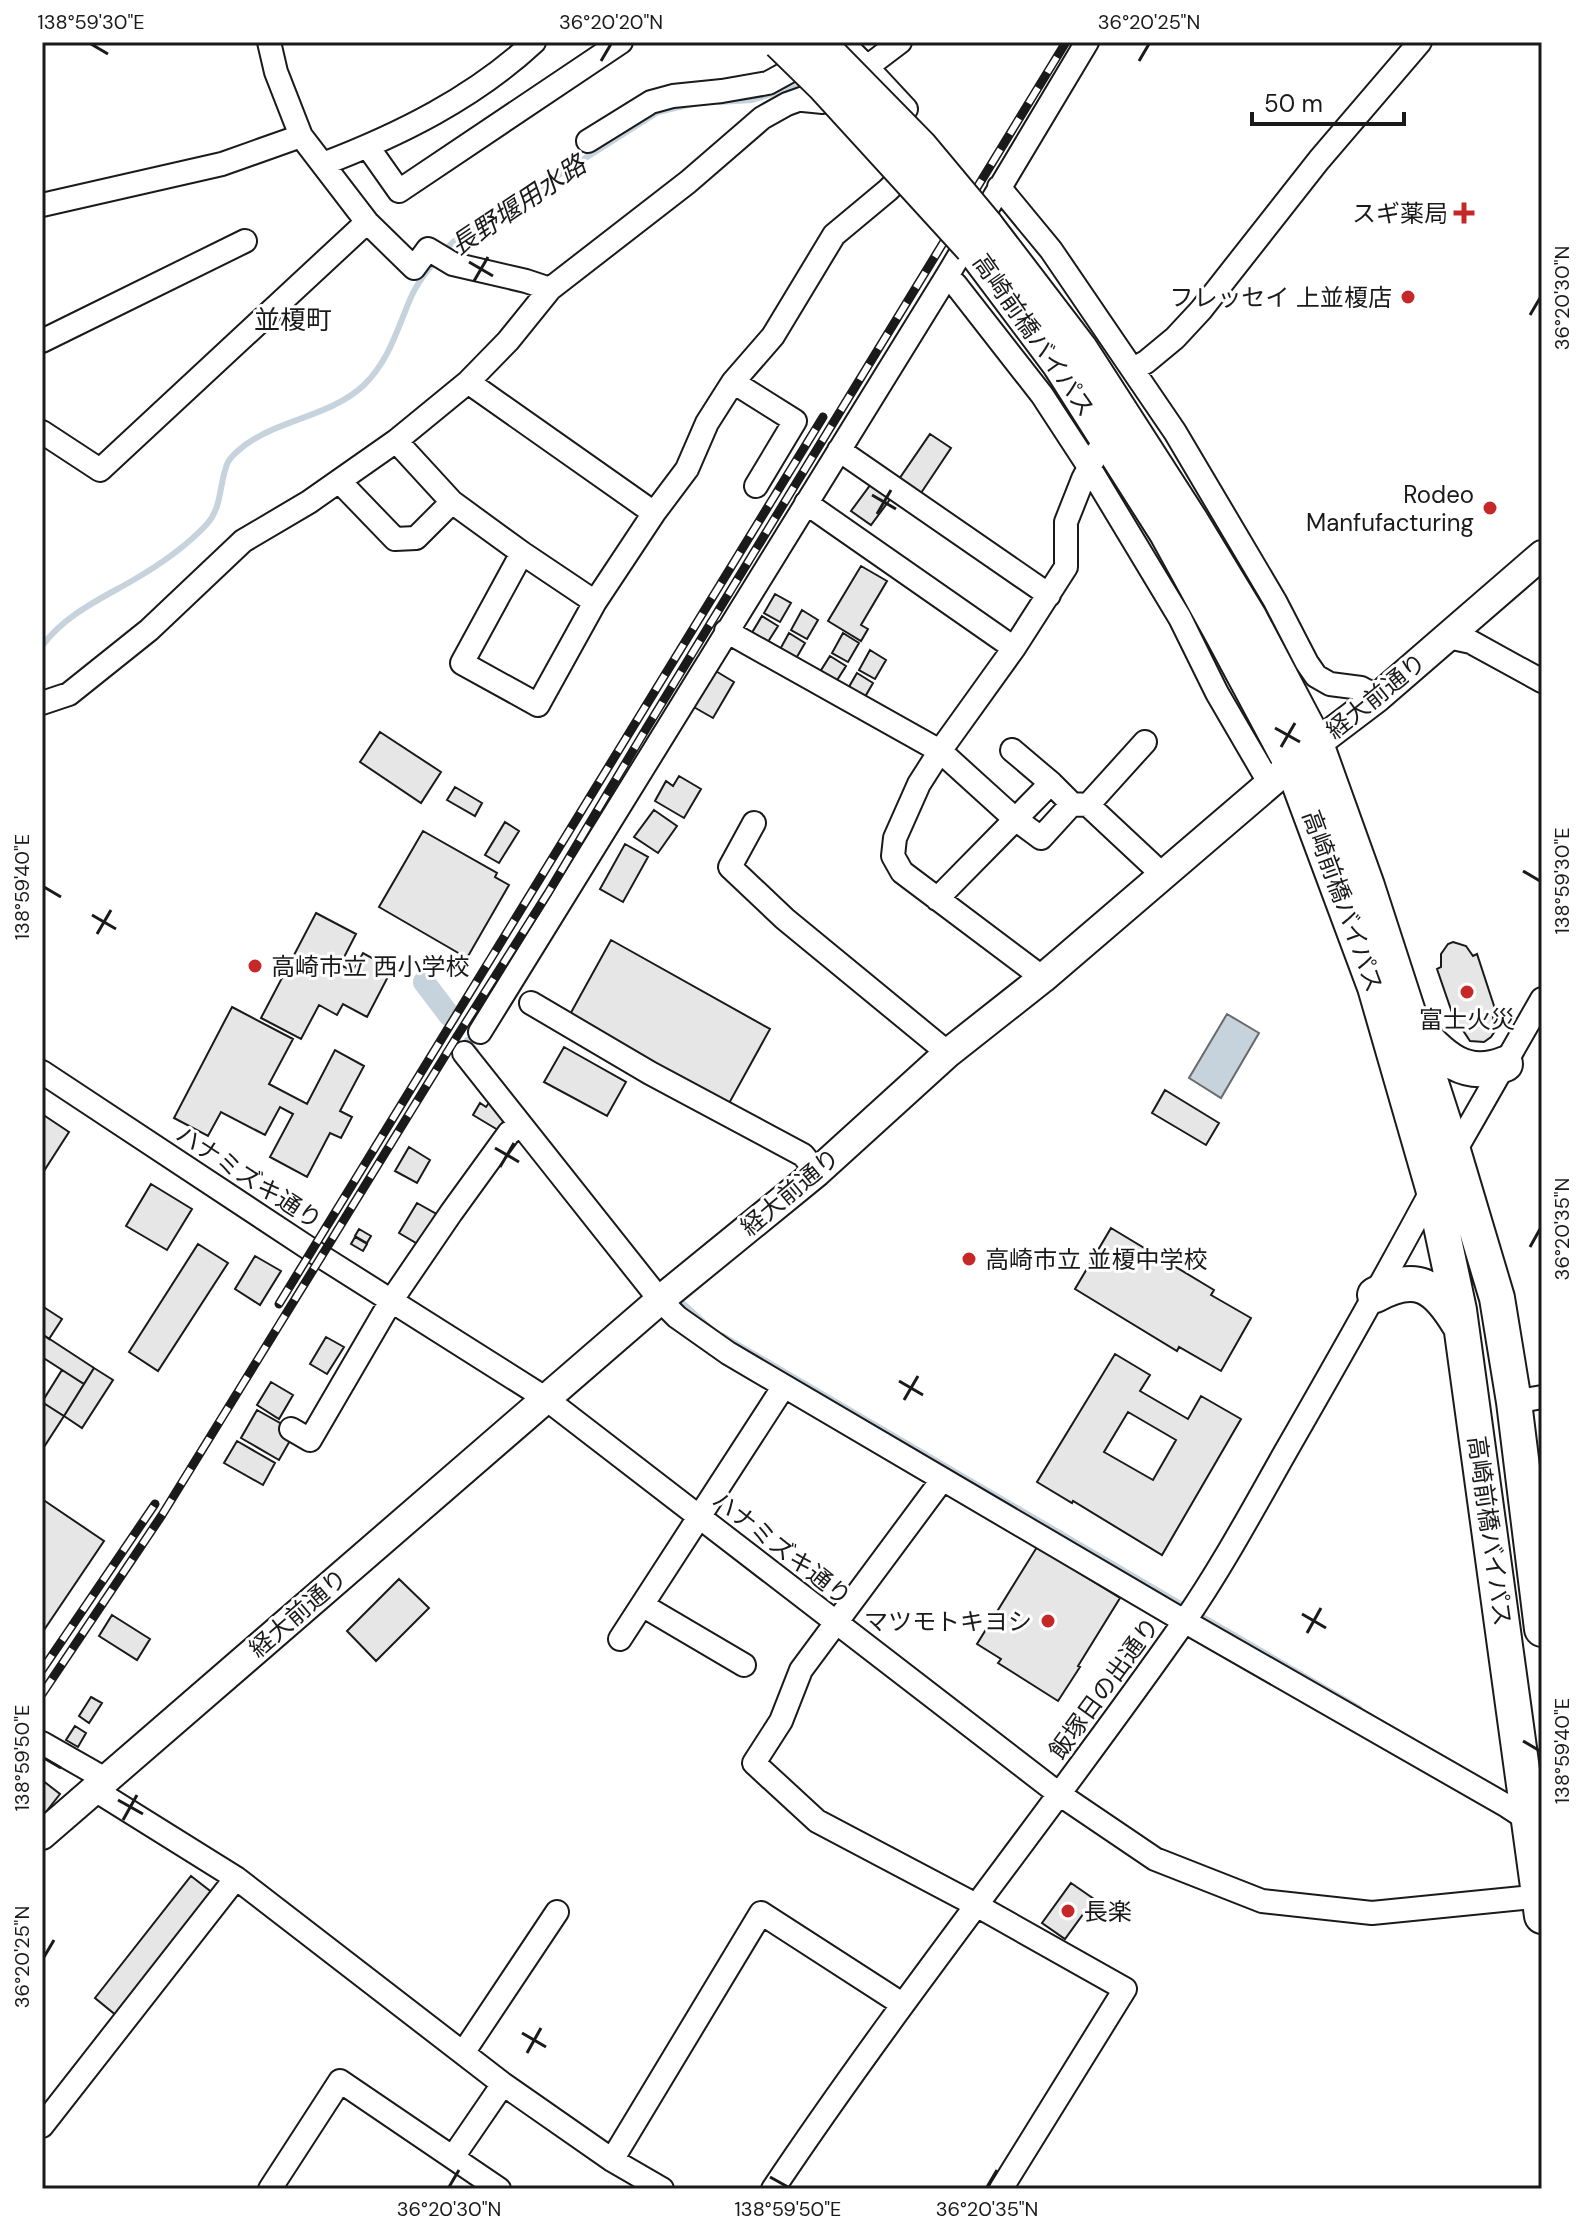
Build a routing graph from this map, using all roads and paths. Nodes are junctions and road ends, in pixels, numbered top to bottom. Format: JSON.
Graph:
{"nodes":[{"id":1,"x":269,"y":42,"type":"edge"},
{"id":2,"x":534,"y":42,"type":"edge"},
{"id":3,"x":621,"y":42,"type":"edge"},
{"id":4,"x":780,"y":42,"type":"edge"},
{"id":5,"x":817,"y":42,"type":"edge"},
{"id":6,"x":836,"y":42,"type":"edge"},
{"id":7,"x":843,"y":42,"type":"edge"},
{"id":8,"x":900,"y":42,"type":"edge"},
{"id":9,"x":1087,"y":42,"type":"edge"},
{"id":10,"x":1420,"y":42,"type":"edge"},
{"id":11,"x":863,"y":63,"type":"junction"},
{"id":12,"x":301,"y":136,"type":"junction"},
{"id":13,"x":588,"y":141,"type":"dead end"},
{"id":14,"x":368,"y":147,"type":"junction"},
{"id":15,"x":323,"y":164,"type":"junction"},
{"id":16,"x":999,"y":187,"type":"junction"},
{"id":17,"x":42,"y":205,"type":"edge"},
{"id":18,"x":367,"y":222,"type":"junction"},
{"id":19,"x":979,"y":236,"type":"junction"},
{"id":20,"x":245,"y":241,"type":"dead end"},
{"id":21,"x":947,"y":276,"type":"junction"},
{"id":22,"x":550,"y":289,"type":"junction"},
{"id":23,"x":42,"y":341,"type":"edge"},
{"id":24,"x":1133,"y":369,"type":"junction"},
{"id":25,"x":468,"y":382,"type":"junction"},
{"id":26,"x":733,"y":382,"type":"junction"},
{"id":27,"x":42,"y":432,"type":"edge"},
{"id":28,"x":396,"y":441,"type":"junction"},
{"id":29,"x":839,"y":450,"type":"junction"},
{"id":30,"x":1094,"y":459,"type":"junction"},
{"id":31,"x":339,"y":481,"type":"junction"},
{"id":32,"x":756,"y":486,"type":"dead end"},
{"id":33,"x":452,"y":502,"type":"junction"},
{"id":34,"x":806,"y":503,"type":"junction"},
{"id":35,"x":654,"y":513,"type":"junction"},
{"id":36,"x":522,"y":553,"type":"junction"},
{"id":37,"x":1542,"y":555,"type":"edge"},
{"id":38,"x":1049,"y":595,"type":"junction"},
{"id":39,"x":595,"y":602,"type":"junction"},
{"id":40,"x":726,"y":631,"type":"junction"},
{"id":41,"x":1448,"y":637,"type":"junction"},
{"id":42,"x":1014,"y":648,"type":"junction"},
{"id":43,"x":1542,"y":681,"type":"edge"},
{"id":44,"x":1378,"y":697,"type":"junction"},
{"id":45,"x":42,"y":703,"type":"edge"},
{"id":46,"x":1145,"y":742,"type":"dead end"},
{"id":47,"x":1012,"y":750,"type":"dead end"},
{"id":48,"x":940,"y":751,"type":"junction"},
{"id":49,"x":1293,"y":764,"type":"junction"},
{"id":50,"x":1051,"y":783,"type":"junction"},
{"id":51,"x":1080,"y":805,"type":"junction"},
{"id":52,"x":1015,"y":819,"type":"junction"},
{"id":53,"x":754,"y":823,"type":"dead end"},
{"id":54,"x":1164,"y":876,"type":"junction"},
{"id":55,"x":937,"y":899,"type":"junction"},
{"id":56,"x":1043,"y":978,"type":"junction"},
{"id":57,"x":1542,"y":999,"type":"edge"},
{"id":58,"x":531,"y":1003,"type":"dead end"},
{"id":59,"x":1411,"y":1023,"type":"junction"},
{"id":60,"x":480,"y":1032,"type":"dead end"},
{"id":61,"x":464,"y":1053,"type":"dead end"},
{"id":62,"x":948,"y":1053,"type":"junction"},
{"id":63,"x":1505,"y":1064,"type":"junction"},
{"id":64,"x":42,"y":1072,"type":"edge"},
{"id":65,"x":520,"y":1125,"type":"junction"},
{"id":66,"x":1454,"y":1154,"type":"junction"},
{"id":67,"x":817,"y":1172,"type":"junction"},
{"id":68,"x":1433,"y":1188,"type":"junction"},
{"id":69,"x":1375,"y":1295,"type":"junction"},
{"id":70,"x":660,"y":1300,"type":"junction"},
{"id":71,"x":391,"y":1301,"type":"junction"},
{"id":72,"x":1461,"y":1328,"type":"junction"},
{"id":73,"x":784,"y":1386,"type":"junction"},
{"id":74,"x":545,"y":1398,"type":"junction"},
{"id":75,"x":1528,"y":1400,"type":"edge"},
{"id":76,"x":301,"y":1435,"type":"dead end"},
{"id":77,"x":942,"y":1480,"type":"junction"},
{"id":78,"x":700,"y":1518,"type":"junction"},
{"id":79,"x":642,"y":1605,"type":"junction"},
{"id":80,"x":1184,"y":1621,"type":"junction"},
{"id":81,"x":836,"y":1623,"type":"junction"},
{"id":82,"x":1542,"y":1629,"type":"edge"},
{"id":83,"x":620,"y":1639,"type":"dead end"},
{"id":84,"x":744,"y":1665,"type":"dead end"},
{"id":85,"x":42,"y":1743,"type":"edge"},
{"id":86,"x":101,"y":1785,"type":"junction"},
{"id":87,"x":1059,"y":1794,"type":"junction"},
{"id":88,"x":1530,"y":1821,"type":"junction"},
{"id":89,"x":42,"y":1835,"type":"edge"},
{"id":90,"x":236,"y":1878,"type":"junction"},
{"id":91,"x":1541,"y":1903,"type":"edge"},
{"id":92,"x":976,"y":1905,"type":"junction"},
{"id":93,"x":557,"y":1912,"type":"dead end"},
{"id":94,"x":902,"y":2004,"type":"junction"},
{"id":95,"x":463,"y":2053,"type":"junction"},
{"id":96,"x":503,"y":2084,"type":"junction"},
{"id":97,"x":42,"y":2126,"type":"edge"},
{"id":98,"x":453,"y":2157,"type":"junction"},
{"id":99,"x":612,"y":2160,"type":"junction"},
{"id":100,"x":636,"y":2183,"type":"edge"},
{"id":101,"x":270,"y":2189,"type":"edge"},
{"id":102,"x":499,"y":2189,"type":"edge"},
{"id":103,"x":662,"y":2189,"type":"edge"},
{"id":104,"x":773,"y":2189,"type":"edge"},
{"id":105,"x":1001,"y":2189,"type":"edge"}],
"edges":[{"from":1,"to":12,"type":"street"},
{"from":2,"to":14,"type":"street"},
{"from":3,"to":14,"type":"street"},
{"from":4,"to":19,"type":"highway","name":"高崎前橋バイパス","bridge":true},
{"from":5,"to":19,"type":"highway","name":"高崎前橋バイパス","bridge":true},
{"from":6,"to":13,"type":"street"},
{"from":7,"to":11,"type":"street"},
{"from":8,"to":11,"type":"street"},
{"from":9,"to":16,"type":"street"},
{"from":10,"to":24,"type":"street"},
{"from":11,"to":22,"type":"street"},
{"from":11,"to":26,"type":"street"},
{"from":12,"to":15,"type":"street"},
{"from":12,"to":17,"type":"street"},
{"from":14,"to":15,"type":"street"},
{"from":15,"to":18,"type":"street"},
{"from":16,"to":21,"type":"street"},
{"from":16,"to":24,"type":"street"},
{"from":18,"to":22,"type":"street"},
{"from":18,"to":27,"type":"street"},
{"from":19,"to":49,"type":"highway","name":"高崎前橋バイパス"},
{"from":20,"to":23,"type":"street"},
{"from":21,"to":29,"type":"street"},
{"from":21,"to":30,"type":"street"},
{"from":22,"to":25,"type":"street"},
{"from":24,"to":44,"type":"street"},
{"from":25,"to":28,"type":"street"},
{"from":25,"to":35,"type":"street"},
{"from":26,"to":32,"type":"street"},
{"from":26,"to":35,"type":"street"},
{"from":28,"to":31,"type":"street"},
{"from":28,"to":33,"type":"street"},
{"from":29,"to":34,"type":"street"},
{"from":29,"to":38,"type":"street"},
{"from":30,"to":38,"type":"street"},
{"from":30,"to":49,"type":"street"},
{"from":31,"to":33,"type":"street"},
{"from":31,"to":45,"type":"street"},
{"from":33,"to":36,"type":"street"},
{"from":34,"to":40,"type":"street"},
{"from":34,"to":42,"type":"street"},
{"from":35,"to":39,"type":"street"},
{"from":36,"to":39,"type":"street"},
{"from":36,"to":39,"type":"street"},
{"from":37,"to":41,"type":"main road","name":"経大前通り"},
{"from":38,"to":42,"type":"street"},
{"from":40,"to":48,"type":"street"},
{"from":40,"to":60,"type":"street"},
{"from":41,"to":43,"type":"street"},
{"from":41,"to":44,"type":"main road","name":"経大前通り"},
{"from":42,"to":48,"type":"street"},
{"from":44,"to":49,"type":"main road","name":"経大前通り"},
{"from":46,"to":51,"type":"street"},
{"from":47,"to":50,"type":"street"},
{"from":48,"to":52,"type":"street"},
{"from":48,"to":55,"type":"street"},
{"from":49,"to":54,"type":"main road","name":"経大前通り"},
{"from":49,"to":59,"type":"highway","name":"高崎前橋バイパス"},
{"from":49,"to":68,"type":"highway","name":"高崎前橋バイパス"},
{"from":50,"to":51,"type":"street"},
{"from":50,"to":52,"type":"street"},
{"from":51,"to":52,"type":"street"},
{"from":51,"to":54,"type":"street"},
{"from":52,"to":55,"type":"street"},
{"from":53,"to":62,"type":"street"},
{"from":54,"to":56,"type":"main road","name":"経大前通り"},
{"from":55,"to":56,"type":"street"},
{"from":56,"to":62,"type":"main road","name":"経大前通り"},
{"from":57,"to":63,"type":"street","name":"飯塚日の出通り"},
{"from":58,"to":67,"type":"street"},
{"from":59,"to":63,"type":"highway"},
{"from":59,"to":66,"type":"highway","name":"高崎前橋バイパス"},
{"from":61,"to":65,"type":"street"},
{"from":62,"to":67,"type":"main road","name":"経大前通り"},
{"from":63,"to":66,"type":"street","name":"飯塚日の出通り"},
{"from":64,"to":71,"type":"street","name":"ハナミズキ通り"},
{"from":65,"to":70,"type":"street"},
{"from":65,"to":71,"type":"street"},
{"from":66,"to":68,"type":"street","name":"飯塚日の出通り"},
{"from":66,"to":75,"type":"highway","name":"高崎前橋バイパス"},
{"from":67,"to":70,"type":"main road","name":"経大前通り"},
{"from":68,"to":69,"type":"street","name":"飯塚日の出通り"},
{"from":68,"to":72,"type":"highway","name":"高崎前橋バイパス"},
{"from":69,"to":72,"type":"highway"},
{"from":69,"to":80,"type":"street","name":"飯塚日の出通り"},
{"from":70,"to":73,"type":"street"},
{"from":70,"to":74,"type":"main road","name":"経大前通り"},
{"from":71,"to":74,"type":"street","name":"ハナミズキ通り"},
{"from":71,"to":76,"type":"street"},
{"from":72,"to":88,"type":"highway","name":"高崎前橋バイパス"},
{"from":73,"to":77,"type":"street"},
{"from":73,"to":78,"type":"street"},
{"from":74,"to":78,"type":"street","name":"ハナミズキ通り"},
{"from":74,"to":86,"type":"main road","name":"経大前通り"},
{"from":75,"to":82,"type":"highway","name":"高崎前橋バイパス"},
{"from":77,"to":80,"type":"street"},
{"from":77,"to":81,"type":"street"},
{"from":78,"to":79,"type":"street"},
{"from":78,"to":81,"type":"street","name":"ハナミズキ通り"},
{"from":79,"to":83,"type":"street"},
{"from":79,"to":84,"type":"street"},
{"from":80,"to":87,"type":"street","name":"飯塚日の出通り"},
{"from":80,"to":88,"type":"street"},
{"from":81,"to":87,"type":"street","name":"ハナミズキ通り"},
{"from":81,"to":92,"type":"street"},
{"from":85,"to":86,"type":"street"},
{"from":86,"to":89,"type":"main road","name":"経大前通り"},
{"from":86,"to":90,"type":"street"},
{"from":87,"to":91,"type":"street","name":"ハナミズキ通り"},
{"from":87,"to":92,"type":"street","name":"飯塚日の出通り"},
{"from":88,"to":91,"type":"highway","name":"高崎前橋バイパス"},
{"from":90,"to":95,"type":"street"},
{"from":90,"to":97,"type":"street"},
{"from":92,"to":94,"type":"street","name":"飯塚日の出通り"},
{"from":92,"to":105,"type":"street"},
{"from":93,"to":95,"type":"street"},
{"from":94,"to":99,"type":"street"},
{"from":94,"to":104,"type":"street","name":"飯塚日の出通り"},
{"from":95,"to":96,"type":"street"},
{"from":96,"to":98,"type":"street"},
{"from":96,"to":99,"type":"street"},
{"from":98,"to":101,"type":"street"},
{"from":98,"to":102,"type":"street"},
{"from":99,"to":100,"type":"street"},
{"from":100,"to":103,"type":"street"}]}
